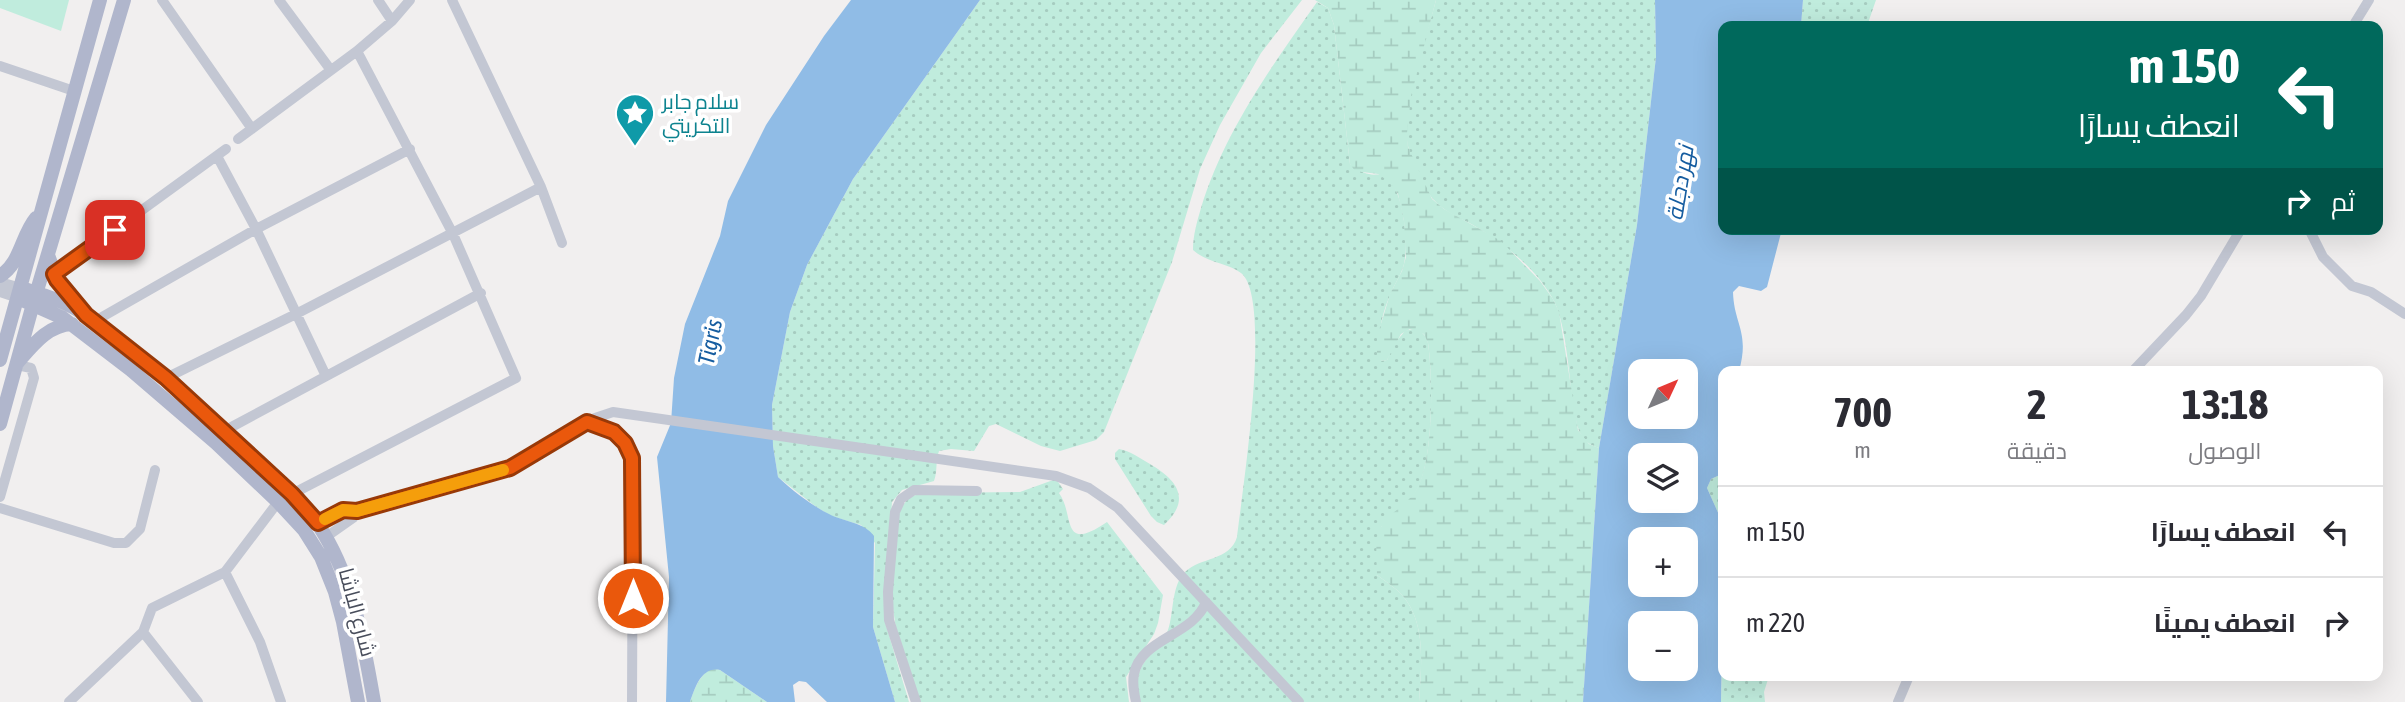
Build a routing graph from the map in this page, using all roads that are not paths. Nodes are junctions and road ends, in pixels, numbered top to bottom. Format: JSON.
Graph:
{"nodes":[{"id":1,"x":100,"y":0,"type":"edge"},
{"id":2,"x":124,"y":0,"type":"edge"},
{"id":3,"x":279,"y":0,"type":"edge"},
{"id":4,"x":378,"y":0,"type":"edge"},
{"id":5,"x":410,"y":0,"type":"edge"},
{"id":6,"x":452,"y":0,"type":"edge"},
{"id":7,"x":2369,"y":0,"type":"edge"},
{"id":8,"x":161,"y":1,"type":"edge"},
{"id":9,"x":392,"y":21,"type":"junction"},
{"id":10,"x":2356,"y":21,"type":"edge"},
{"id":11,"x":357,"y":51,"type":"junction"},
{"id":12,"x":0,"y":66,"type":"edge"},
{"id":13,"x":330,"y":69,"type":"junction"},
{"id":14,"x":74,"y":91,"type":"junction"},
{"id":15,"x":252,"y":129,"type":"junction"},
{"id":16,"x":239,"y":139,"type":"dead end"},
{"id":17,"x":410,"y":149,"type":"junction"},
{"id":18,"x":541,"y":187,"type":"junction"},
{"id":19,"x":41,"y":212,"type":"junction"},
{"id":20,"x":256,"y":229,"type":"junction"},
{"id":21,"x":453,"y":234,"type":"junction"},
{"id":22,"x":2237,"y":235,"type":"edge"},
{"id":23,"x":2312,"y":235,"type":"edge"},
{"id":24,"x":562,"y":243,"type":"dead end"},
{"id":25,"x":47,"y":255,"type":"junction"},
{"id":26,"x":54,"y":274,"type":"junction"},
{"id":27,"x":0,"y":276,"type":"edge"},
{"id":28,"x":0,"y":282,"type":"edge"},
{"id":29,"x":0,"y":292,"type":"edge"},
{"id":30,"x":20,"y":293,"type":"junction"},
{"id":31,"x":481,"y":293,"type":"junction"},
{"id":32,"x":34,"y":298,"type":"junction"},
{"id":33,"x":296,"y":314,"type":"junction"},
{"id":34,"x":2405,"y":314,"type":"edge"},
{"id":35,"x":0,"y":315,"type":"edge"},
{"id":36,"x":90,"y":318,"type":"junction"},
{"id":37,"x":72,"y":324,"type":"junction"},
{"id":38,"x":8,"y":335,"type":"junction"},
{"id":39,"x":0,"y":360,"type":"edge"},
{"id":40,"x":17,"y":364,"type":"junction"},
{"id":41,"x":2138,"y":366,"type":"edge"},
{"id":42,"x":326,"y":376,"type":"junction"},
{"id":43,"x":166,"y":378,"type":"junction"},
{"id":44,"x":587,"y":422,"type":"junction"},
{"id":45,"x":0,"y":424,"type":"edge"},
{"id":46,"x":224,"y":431,"type":"junction"},
{"id":47,"x":155,"y":470,"type":"dead end"},
{"id":48,"x":977,"y":491,"type":"dead end"},
{"id":49,"x":292,"y":494,"type":"junction"},
{"id":50,"x":0,"y":497,"type":"edge"},
{"id":51,"x":278,"y":502,"type":"junction"},
{"id":52,"x":0,"y":508,"type":"edge"},
{"id":53,"x":357,"y":511,"type":"junction"},
{"id":54,"x":318,"y":523,"type":"junction"},
{"id":55,"x":326,"y":537,"type":"junction"},
{"id":56,"x":225,"y":572,"type":"junction"},
{"id":57,"x":1206,"y":602,"type":"junction"},
{"id":58,"x":143,"y":632,"type":"junction"},
{"id":59,"x":1907,"y":681,"type":"edge"},
{"id":60,"x":196,"y":701,"type":"edge"},
{"id":61,"x":69,"y":702,"type":"edge"},
{"id":62,"x":281,"y":702,"type":"edge"},
{"id":63,"x":358,"y":702,"type":"edge"},
{"id":64,"x":374,"y":702,"type":"edge"},
{"id":65,"x":632,"y":702,"type":"edge"},
{"id":66,"x":915,"y":702,"type":"edge"},
{"id":67,"x":1136,"y":702,"type":"edge"},
{"id":68,"x":1299,"y":702,"type":"edge"},
{"id":69,"x":1898,"y":702,"type":"edge"}],
"edges":[{"from":1,"to":14,"type":"main road"},
{"from":2,"to":25,"type":"main road"},
{"from":3,"to":13,"type":"street"},
{"from":4,"to":9,"type":"street"},
{"from":5,"to":9,"type":"street"},
{"from":6,"to":18,"type":"street"},
{"from":7,"to":10,"type":"street"},
{"from":8,"to":15,"type":"street"},
{"from":9,"to":11,"type":"street"},
{"from":11,"to":13,"type":"street"},
{"from":11,"to":17,"type":"street"},
{"from":12,"to":14,"type":"street"},
{"from":13,"to":15,"type":"street"},
{"from":14,"to":19,"type":"main road"},
{"from":15,"to":16,"type":"street"},
{"from":17,"to":20,"type":"street"},
{"from":17,"to":21,"type":"street"},
{"from":18,"to":21,"type":"street"},
{"from":18,"to":24,"type":"street"},
{"from":19,"to":27,"type":"main road"},
{"from":19,"to":30,"type":"main road"},
{"from":20,"to":26,"type":"street"},
{"from":20,"to":33,"type":"street"},
{"from":20,"to":36,"type":"street"},
{"from":21,"to":31,"type":"street"},
{"from":21,"to":33,"type":"street"},
{"from":22,"to":41,"type":"street"},
{"from":23,"to":34,"type":"street"},
{"from":25,"to":26,"type":"main road"},
{"from":25,"to":32,"type":"main road"},
{"from":26,"to":36,"type":"main road"},
{"from":28,"to":30,"type":"street"},
{"from":29,"to":30,"type":"street"},
{"from":30,"to":32,"type":"main road","name":"شارع الباشا"},
{"from":30,"to":38,"type":"main road"},
{"from":31,"to":42,"type":"street"},
{"from":31,"to":49,"type":"street"},
{"from":32,"to":36,"type":"main road"},
{"from":32,"to":37,"type":"main road","name":"شارع الباشا"},
{"from":32,"to":40,"type":"main road"},
{"from":33,"to":42,"type":"street"},
{"from":33,"to":43,"type":"street"},
{"from":35,"to":38,"type":"main road"},
{"from":36,"to":43,"type":"main road"},
{"from":37,"to":40,"type":"main road"},
{"from":37,"to":51,"type":"main road","name":"شارع الباشا"},
{"from":38,"to":39,"type":"main road"},
{"from":40,"to":45,"type":"main road"},
{"from":40,"to":50,"type":"street"},
{"from":42,"to":46,"type":"street"},
{"from":43,"to":46,"type":"main road"},
{"from":44,"to":53,"type":"street"},
{"from":44,"to":57,"type":"street"},
{"from":44,"to":65,"type":"street"},
{"from":46,"to":49,"type":"main road"},
{"from":47,"to":52,"type":"street"},
{"from":48,"to":66,"type":"street"},
{"from":49,"to":54,"type":"main road"},
{"from":51,"to":56,"type":"street"},
{"from":51,"to":63,"type":"main road","name":"شارع الباشا"},
{"from":53,"to":54,"type":"street"},
{"from":53,"to":55,"type":"street"},
{"from":54,"to":55,"type":"main road"},
{"from":55,"to":64,"type":"main road"},
{"from":56,"to":58,"type":"street"},
{"from":56,"to":62,"type":"street"},
{"from":57,"to":67,"type":"street"},
{"from":57,"to":68,"type":"street"},
{"from":58,"to":60,"type":"street"},
{"from":58,"to":61,"type":"street"},
{"from":59,"to":69,"type":"street"}]}
